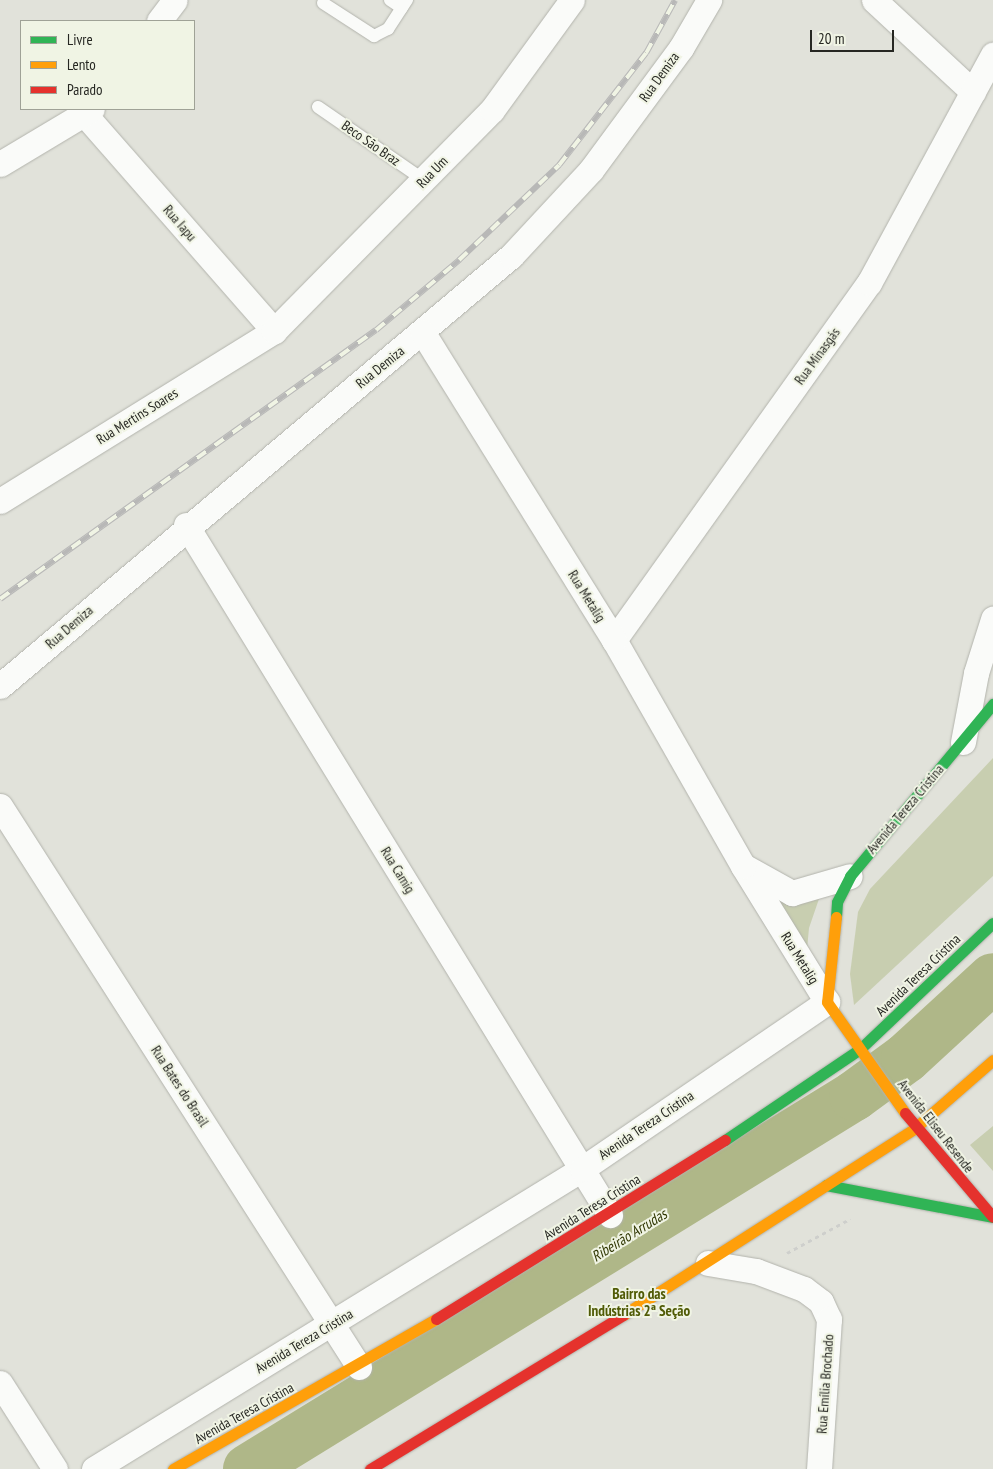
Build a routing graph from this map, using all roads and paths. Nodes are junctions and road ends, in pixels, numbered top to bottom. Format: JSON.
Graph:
{"nodes":[{"id":1,"x":175,"y":0,"type":"edge"},
{"id":2,"x":390,"y":0,"type":"edge"},
{"id":3,"x":572,"y":0,"type":"edge"},
{"id":4,"x":709,"y":0,"type":"edge"},
{"id":5,"x":874,"y":0,"type":"edge"},
{"id":6,"x":322,"y":3,"type":"dead end"},
{"id":7,"x":405,"y":4,"type":"edge"},
{"id":8,"x":160,"y":20,"type":"edge"},
{"id":9,"x":993,"y":55,"type":"edge"},
{"id":10,"x":973,"y":92,"type":"junction"},
{"id":11,"x":318,"y":107,"type":"dead end"},
{"id":12,"x":89,"y":112,"type":"edge"},
{"id":13,"x":0,"y":164,"type":"edge"},
{"id":14,"x":424,"y":180,"type":"junction"},
{"id":15,"x":274,"y":331,"type":"junction"},
{"id":16,"x":422,"y":332,"type":"junction"},
{"id":17,"x":0,"y":501,"type":"edge"},
{"id":18,"x":186,"y":525,"type":"junction"},
{"id":19,"x":993,"y":619,"type":"edge"},
{"id":20,"x":614,"y":640,"type":"junction"},
{"id":21,"x":0,"y":686,"type":"edge"},
{"id":22,"x":993,"y":704,"type":"edge"},
{"id":23,"x":993,"y":728,"type":"edge"},
{"id":24,"x":963,"y":742,"type":"junction"},
{"id":25,"x":0,"y":806,"type":"edge"},
{"id":26,"x":743,"y":866,"type":"junction"},
{"id":27,"x":850,"y":876,"type":"junction"},
{"id":28,"x":993,"y":923,"type":"edge"},
{"id":29,"x":827,"y":1002,"type":"junction"},
{"id":30,"x":860,"y":1050,"type":"junction"},
{"id":31,"x":993,"y":1060,"type":"edge"},
{"id":32,"x":914,"y":1127,"type":"junction"},
{"id":33,"x":582,"y":1169,"type":"junction"},
{"id":34,"x":826,"y":1185,"type":"junction"},
{"id":35,"x":610,"y":1215,"type":"junction"},
{"id":36,"x":858,"y":1216,"type":"dead end"},
{"id":37,"x":993,"y":1217,"type":"edge"},
{"id":38,"x":708,"y":1263,"type":"junction"},
{"id":39,"x":756,"y":1270,"type":"junction"},
{"id":40,"x":332,"y":1324,"type":"junction"},
{"id":41,"x":358,"y":1367,"type":"junction"},
{"id":42,"x":0,"y":1382,"type":"edge"},
{"id":43,"x":56,"y":1469,"type":"edge"},
{"id":44,"x":94,"y":1469,"type":"edge"},
{"id":45,"x":173,"y":1469,"type":"edge"},
{"id":46,"x":370,"y":1469,"type":"edge"},
{"id":47,"x":819,"y":1469,"type":"edge"}],
"edges":[{"from":1,"to":8,"type":"street"},
{"from":2,"to":7,"type":"lane"},
{"from":3,"to":14,"type":"street","name":"Rua Um"},
{"from":4,"to":16,"type":"street","name":"Rua Demiza"},
{"from":5,"to":10,"type":"street"},
{"from":6,"to":7,"type":"lane"},
{"from":9,"to":10,"type":"street","name":"Rua Minasgás"},
{"from":10,"to":20,"type":"street","name":"Rua Minasgás"},
{"from":11,"to":14,"type":"lane","name":"Beco São Braz"},
{"from":12,"to":13,"type":"street"},
{"from":12,"to":15,"type":"street","name":"Rua Iapu"},
{"from":14,"to":15,"type":"street","name":"Rua Um"},
{"from":15,"to":17,"type":"street","name":"Rua Mertins Soares"},
{"from":16,"to":18,"type":"street","name":"Rua Demiza"},
{"from":16,"to":20,"type":"street","name":"Rua Metalig"},
{"from":18,"to":21,"type":"street","name":"Rua Demiza"},
{"from":18,"to":33,"type":"street","name":"Rua Camig"},
{"from":19,"to":24,"type":"street","name":"Avenida Tereza Cristina"},
{"from":20,"to":26,"type":"street","name":"Rua Metalig"},
{"from":22,"to":24,"type":"main road"},
{"from":23,"to":24,"type":"main road"},
{"from":24,"to":27,"type":"main road","name":"Avenida Tereza Cristina"},
{"from":25,"to":40,"type":"street","name":"Rua Bates do Brasil"},
{"from":26,"to":27,"type":"street"},
{"from":26,"to":29,"type":"street","name":"Rua Metalig"},
{"from":27,"to":29,"type":"main road","name":"Avenida Tereza Cristina"},
{"from":28,"to":30,"type":"main road","name":"Avenida Teresa Cristina"},
{"from":29,"to":30,"type":"main road","name":"Rua Metalig"},
{"from":29,"to":33,"type":"street","name":"Avenida Tereza Cristina"},
{"from":30,"to":32,"type":"main road","name":"Avenida Eliseu Resende"},
{"from":30,"to":35,"type":"main road","name":"Avenida Teresa Cristina"},
{"from":31,"to":32,"type":"main road"},
{"from":32,"to":34,"type":"main road"},
{"from":32,"to":37,"type":"main road","name":"Avenida Eliseu Resende"},
{"from":33,"to":35,"type":"street","name":"Rua Camig"},
{"from":33,"to":40,"type":"street","name":"Avenida Tereza Cristina"},
{"from":34,"to":37,"type":"main road"},
{"from":34,"to":38,"type":"main road"},
{"from":35,"to":41,"type":"main road","name":"Avenida Teresa Cristina"},
{"from":36,"to":39,"type":"path"},
{"from":38,"to":39,"type":"street","name":"Rua Emília Brochado"},
{"from":38,"to":46,"type":"main road"},
{"from":39,"to":47,"type":"street","name":"Rua Emília Brochado"},
{"from":40,"to":41,"type":"street","name":"Rua Bates do Brasil"},
{"from":40,"to":44,"type":"street","name":"Avenida Tereza Cristina"},
{"from":41,"to":45,"type":"main road","name":"Avenida Teresa Cristina"},
{"from":42,"to":43,"type":"street"}]}
